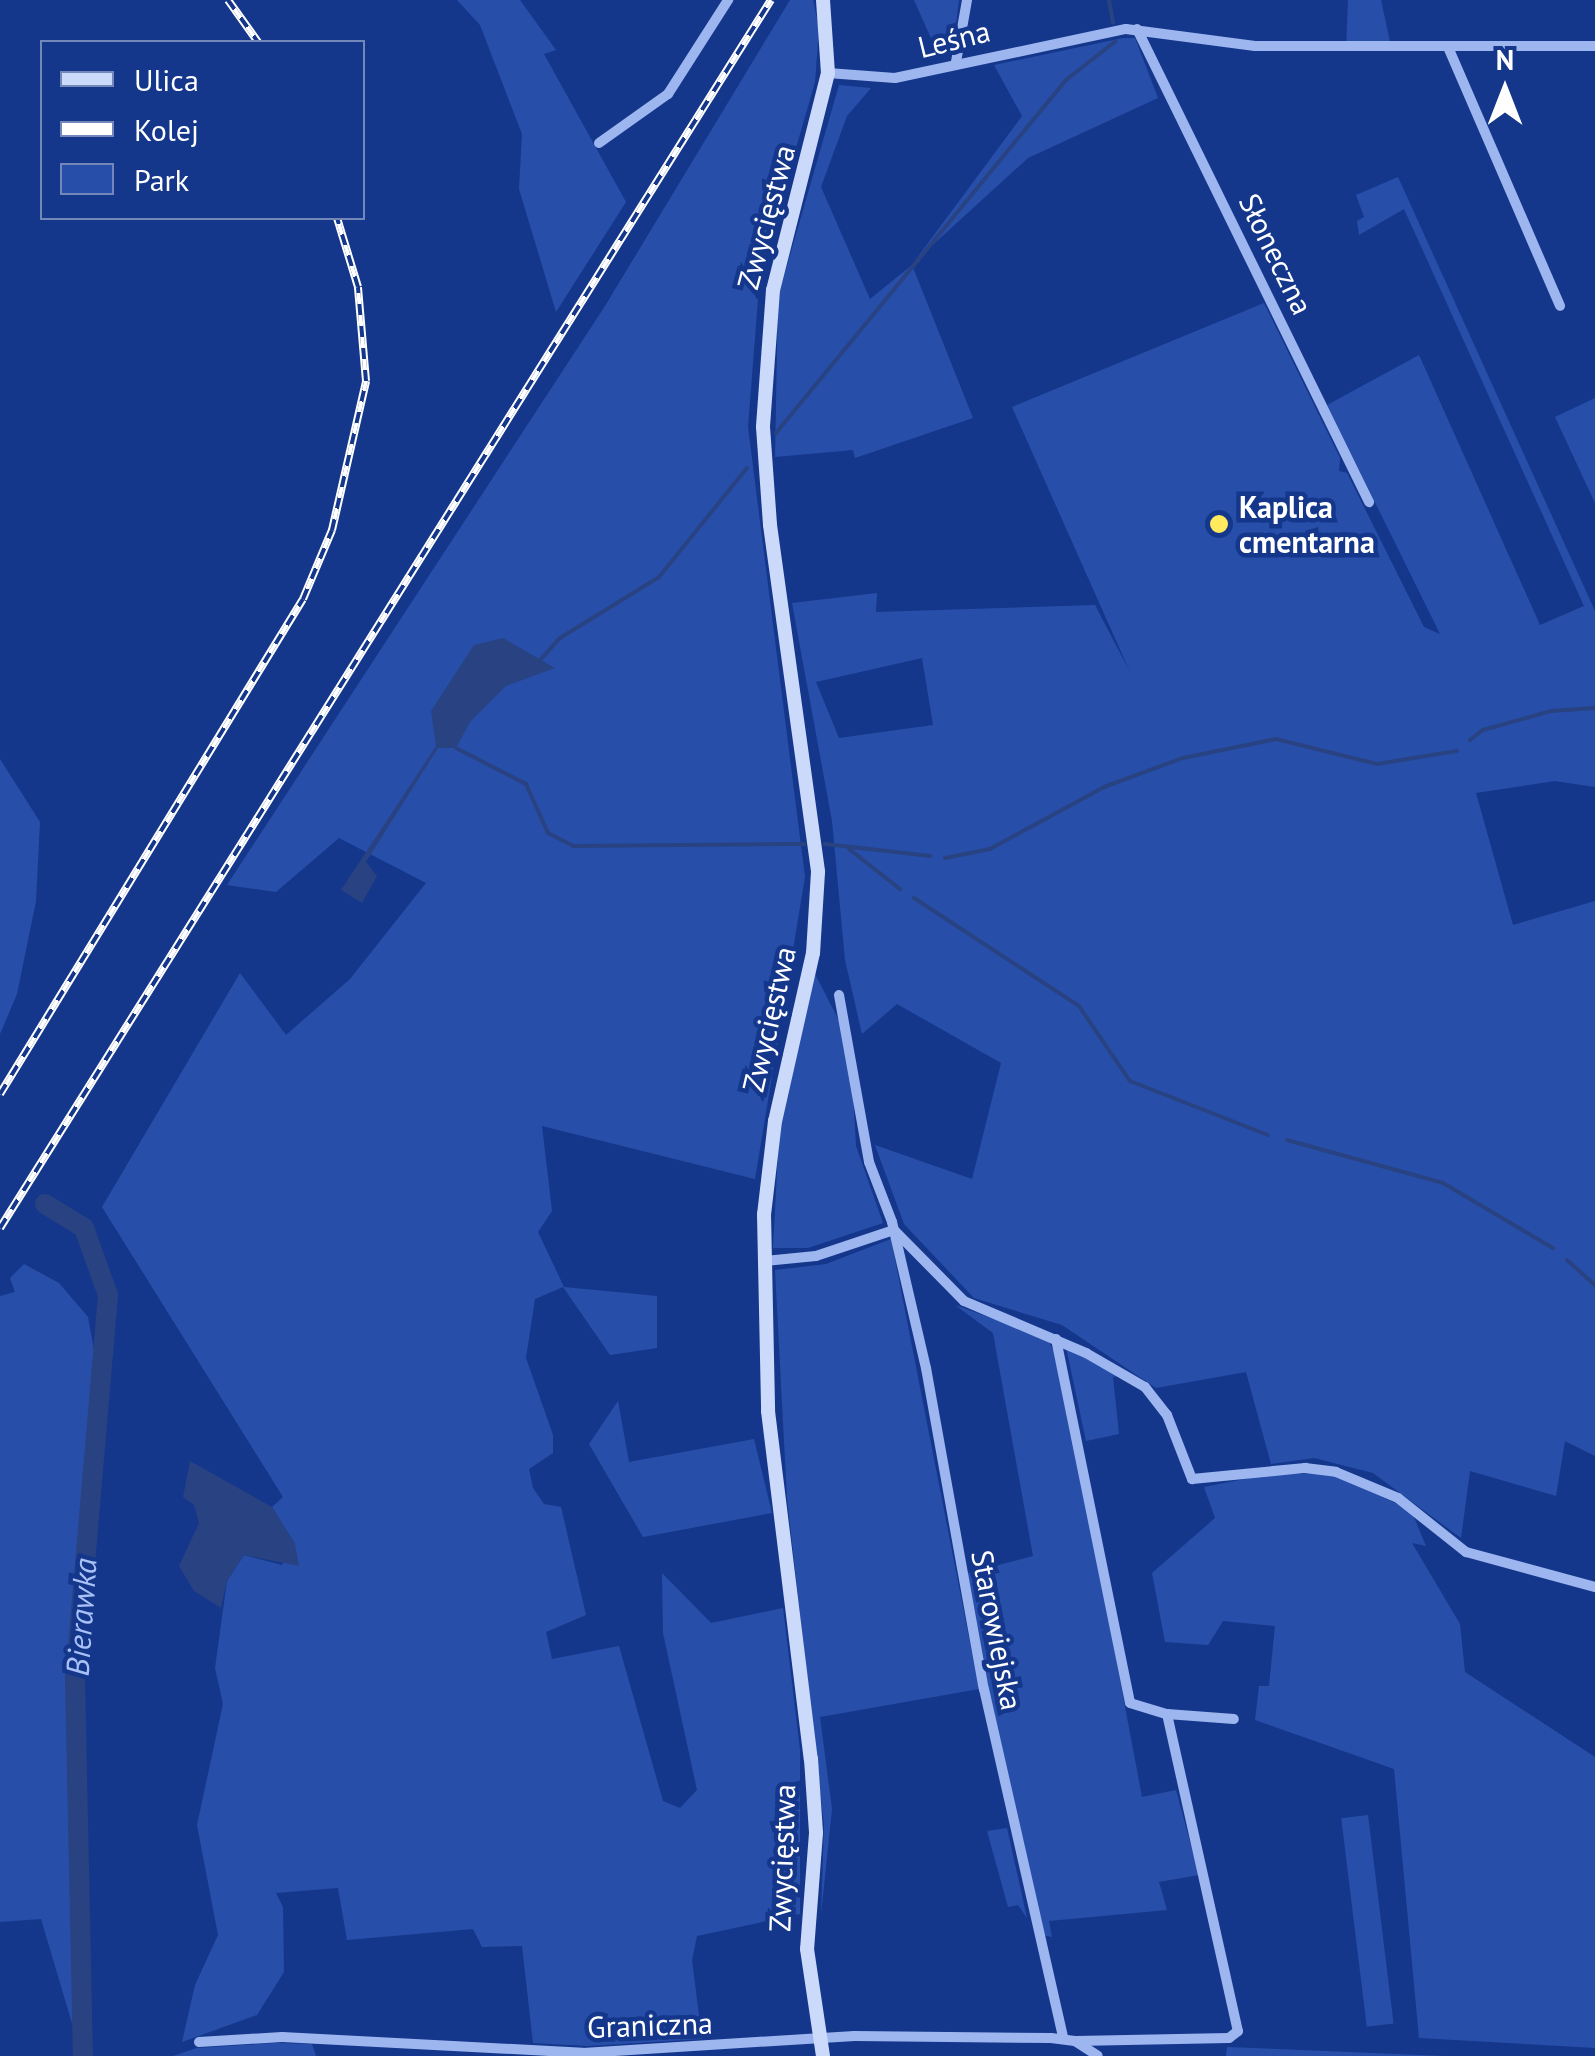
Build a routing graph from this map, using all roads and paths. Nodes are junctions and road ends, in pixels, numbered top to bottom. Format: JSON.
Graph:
{"nodes":[{"id":1,"x":728,"y":0,"type":"edge"},
{"id":2,"x":823,"y":0,"type":"edge"},
{"id":3,"x":967,"y":0,"type":"edge"},
{"id":4,"x":1137,"y":29,"type":"junction"},
{"id":5,"x":1595,"y":46,"type":"edge"},
{"id":6,"x":1448,"y":47,"type":"junction"},
{"id":7,"x":956,"y":62,"type":"junction"},
{"id":8,"x":828,"y":73,"type":"junction"},
{"id":9,"x":599,"y":143,"type":"dead end"},
{"id":10,"x":1560,"y":306,"type":"dead end"},
{"id":11,"x":1370,"y":502,"type":"dead end"},
{"id":12,"x":840,"y":995,"type":"dead end"},
{"id":13,"x":894,"y":1230,"type":"junction"},
{"id":14,"x":765,"y":1260,"type":"junction"},
{"id":15,"x":1056,"y":1339,"type":"junction"},
{"id":16,"x":1595,"y":1587,"type":"edge"},
{"id":17,"x":1167,"y":1714,"type":"junction"},
{"id":18,"x":1234,"y":1719,"type":"dead end"},
{"id":19,"x":821,"y":2040,"type":"junction"},
{"id":20,"x":1068,"y":2040,"type":"junction"},
{"id":21,"x":199,"y":2042,"type":"dead end"},
{"id":22,"x":823,"y":2056,"type":"edge"},
{"id":23,"x":1098,"y":2056,"type":"edge"}],
"edges":[{"from":1,"to":9,"type":"street"},
{"from":2,"to":8,"type":"main road","name":"Zwycięstwa"},
{"from":3,"to":7,"type":"street"},
{"from":4,"to":6,"type":"street","name":"Leśna"},
{"from":4,"to":7,"type":"street","name":"Leśna"},
{"from":4,"to":11,"type":"street","name":"Słoneczna"},
{"from":5,"to":6,"type":"street","name":"Leśna"},
{"from":6,"to":10,"type":"street"},
{"from":7,"to":8,"type":"street","name":"Leśna"},
{"from":8,"to":14,"type":"main road","name":"Zwycięstwa"},
{"from":12,"to":13,"type":"street","name":"Starowiejska"},
{"from":13,"to":14,"type":"street"},
{"from":13,"to":15,"type":"street","name":"Starowiejska"},
{"from":13,"to":20,"type":"street","name":"Starowiejska"},
{"from":14,"to":19,"type":"main road","name":"Zwycięstwa"},
{"from":15,"to":16,"type":"street","name":"Starowiejska"},
{"from":15,"to":17,"type":"street"},
{"from":17,"to":18,"type":"street"},
{"from":17,"to":20,"type":"street"},
{"from":19,"to":20,"type":"street","name":"Graniczna"},
{"from":19,"to":21,"type":"street","name":"Graniczna"},
{"from":19,"to":22,"type":"main road","name":"Zwycięstwa"},
{"from":20,"to":23,"type":"street"}]}
